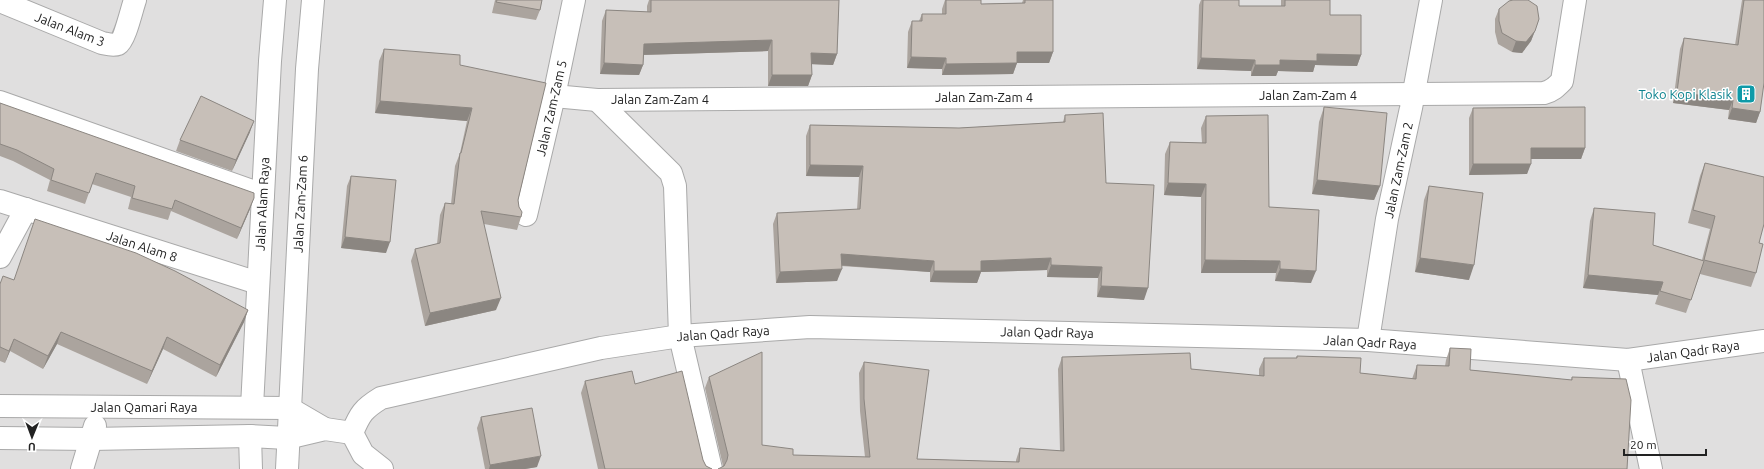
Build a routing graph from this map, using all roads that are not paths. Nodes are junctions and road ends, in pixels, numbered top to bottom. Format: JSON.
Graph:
{"nodes":[{"id":1,"x":135,"y":0,"type":"edge"},
{"id":2,"x":275,"y":0,"type":"edge"},
{"id":3,"x":313,"y":0,"type":"edge"},
{"id":4,"x":574,"y":0,"type":"edge"},
{"id":5,"x":1430,"y":0,"type":"edge"},
{"id":6,"x":1575,"y":0,"type":"edge"},
{"id":7,"x":0,"y":1,"type":"edge"},
{"id":8,"x":1413,"y":95,"type":"junction"},
{"id":9,"x":554,"y":96,"type":"junction"},
{"id":10,"x":597,"y":100,"type":"junction"},
{"id":11,"x":0,"y":102,"type":"edge"},
{"id":12,"x":263,"y":195,"type":"junction"},
{"id":13,"x":0,"y":201,"type":"edge"},
{"id":14,"x":26,"y":209,"type":"junction"},
{"id":15,"x":526,"y":216,"type":"dead end"},
{"id":16,"x":0,"y":257,"type":"edge"},
{"id":17,"x":258,"y":282,"type":"junction"},
{"id":18,"x":680,"y":336,"type":"junction"},
{"id":19,"x":1368,"y":340,"type":"junction"},
{"id":20,"x":1764,"y":341,"type":"edge"},
{"id":21,"x":1628,"y":360,"type":"junction"},
{"id":22,"x":0,"y":406,"type":"edge"},
{"id":23,"x":101,"y":407,"type":"junction"},
{"id":24,"x":252,"y":407,"type":"junction"},
{"id":25,"x":289,"y":408,"type":"junction"},
{"id":26,"x":325,"y":429,"type":"junction"},
{"id":27,"x":352,"y":433,"type":"junction"},
{"id":28,"x":250,"y":436,"type":"junction"},
{"id":29,"x":0,"y":438,"type":"edge"},
{"id":30,"x":91,"y":438,"type":"junction"},
{"id":31,"x":287,"y":438,"type":"junction"},
{"id":32,"x":82,"y":469,"type":"edge"},
{"id":33,"x":251,"y":469,"type":"edge"},
{"id":34,"x":287,"y":469,"type":"edge"},
{"id":35,"x":382,"y":469,"type":"edge"},
{"id":36,"x":711,"y":469,"type":"edge"},
{"id":37,"x":1651,"y":469,"type":"edge"}],
"edges":[{"from":1,"to":7,"type":"street","name":"Jalan Alam 3"},
{"from":2,"to":12,"type":"street","name":"Jalan Alam Raya"},
{"from":3,"to":25,"type":"street","name":"Jalan Zam-Zam 6"},
{"from":4,"to":9,"type":"street","name":"Jalan Zam-Zam 5"},
{"from":5,"to":8,"type":"street","name":"Jalan Zam-Zam 2"},
{"from":6,"to":8,"type":"street","name":"Jalan Zam-Zam 4"},
{"from":8,"to":10,"type":"street","name":"Jalan Zam-Zam 4"},
{"from":8,"to":19,"type":"street","name":"Jalan Zam-Zam 2"},
{"from":9,"to":10,"type":"street","name":"Jalan Zam-Zam 4"},
{"from":9,"to":15,"type":"street","name":"Jalan Zam-Zam 5"},
{"from":10,"to":18,"type":"street"},
{"from":11,"to":12,"type":"street"},
{"from":12,"to":17,"type":"street","name":"Jalan Alam Raya"},
{"from":13,"to":14,"type":"street","name":"Jalan Alam 8"},
{"from":14,"to":16,"type":"street"},
{"from":14,"to":17,"type":"street","name":"Jalan Alam 8"},
{"from":17,"to":24,"type":"street","name":"Jalan Alam Raya"},
{"from":18,"to":19,"type":"street","name":"Jalan Qadr Raya"},
{"from":18,"to":27,"type":"street","name":"Jalan Qadr Raya"},
{"from":18,"to":36,"type":"street"},
{"from":19,"to":21,"type":"street","name":"Jalan Qadr Raya"},
{"from":20,"to":21,"type":"street","name":"Jalan Qadr Raya"},
{"from":21,"to":37,"type":"street"},
{"from":22,"to":23,"type":"street","name":"Jalan Qamari Raya"},
{"from":23,"to":24,"type":"street","name":"Jalan Qamari Raya"},
{"from":23,"to":30,"type":"street"},
{"from":24,"to":25,"type":"street","name":"Jalan Qamari Raya"},
{"from":25,"to":26,"type":"street"},
{"from":25,"to":31,"type":"street","name":"Jalan Zam-Zam 6"},
{"from":26,"to":27,"type":"street"},
{"from":26,"to":31,"type":"street"},
{"from":27,"to":35,"type":"street"},
{"from":28,"to":30,"type":"street"},
{"from":28,"to":31,"type":"street"},
{"from":28,"to":33,"type":"street"},
{"from":29,"to":30,"type":"street"},
{"from":30,"to":32,"type":"street"},
{"from":31,"to":34,"type":"street","name":"Jalan Zam-Zam 6"}]}
